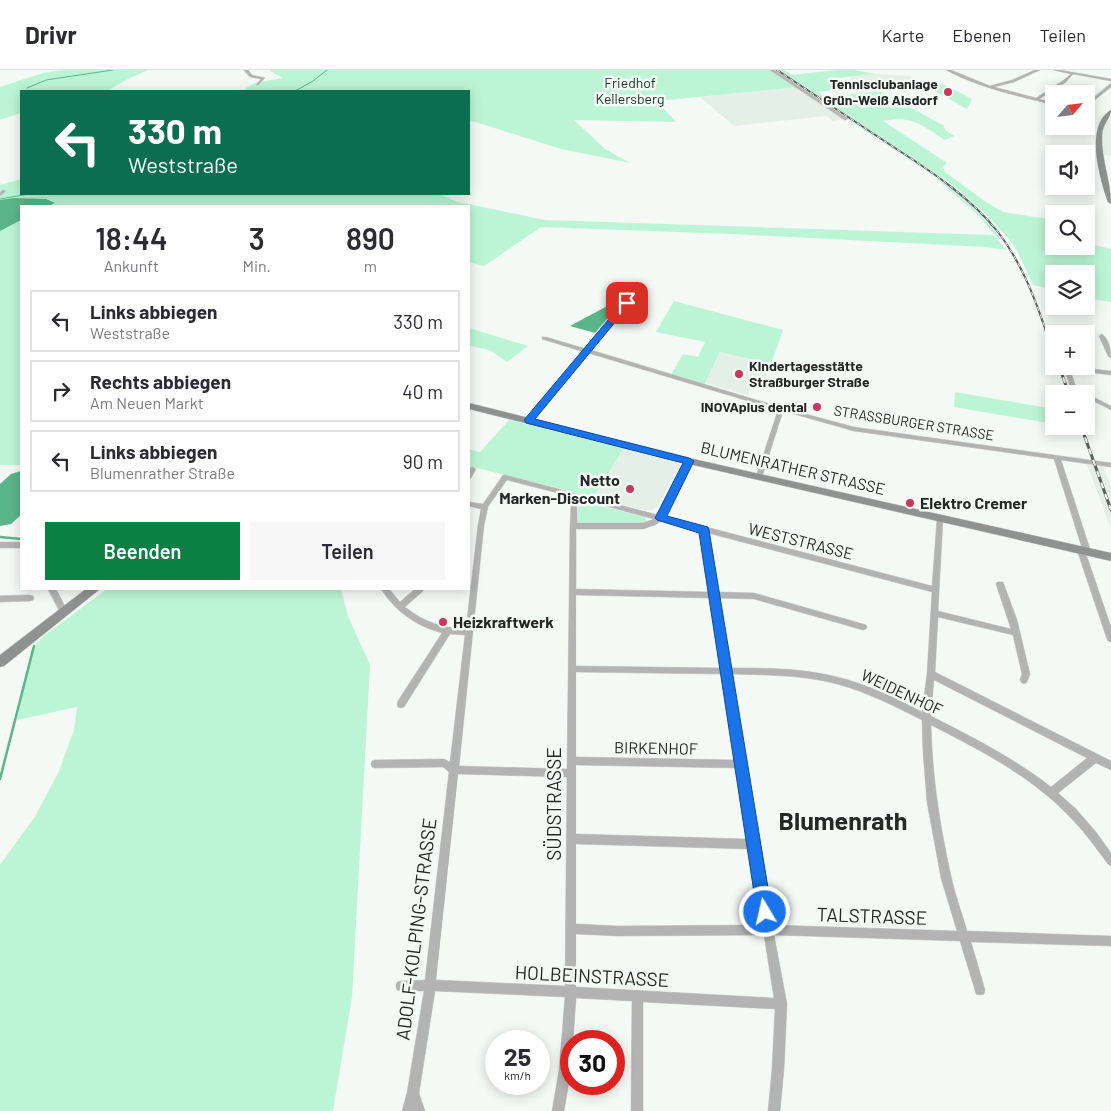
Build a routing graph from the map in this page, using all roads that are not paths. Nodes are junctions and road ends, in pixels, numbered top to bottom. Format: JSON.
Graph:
{"nodes":[{"id":1,"x":246,"y":70,"type":"edge"},
{"id":2,"x":772,"y":70,"type":"edge"},
{"id":3,"x":948,"y":70,"type":"edge"},
{"id":4,"x":1030,"y":70,"type":"edge"},
{"id":5,"x":1038,"y":70,"type":"edge"},
{"id":6,"x":1055,"y":70,"type":"edge"},
{"id":7,"x":1072,"y":74,"type":"junction"},
{"id":8,"x":1028,"y":75,"type":"junction"},
{"id":9,"x":1111,"y":80,"type":"edge"},
{"id":10,"x":257,"y":84,"type":"dead end"},
{"id":11,"x":1111,"y":85,"type":"edge"},
{"id":12,"x":989,"y":87,"type":"junction"},
{"id":13,"x":1095,"y":98,"type":"edge"},
{"id":14,"x":1035,"y":100,"type":"junction"},
{"id":15,"x":1045,"y":102,"type":"edge"},
{"id":16,"x":1111,"y":112,"type":"edge"},
{"id":17,"x":846,"y":119,"type":"dead end"},
{"id":18,"x":4,"y":191,"type":"dead end"},
{"id":19,"x":0,"y":195,"type":"edge"},
{"id":20,"x":1111,"y":202,"type":"edge"},
{"id":21,"x":637,"y":291,"type":"dead end"},
{"id":22,"x":1102,"y":336,"type":"dead end"},
{"id":23,"x":544,"y":338,"type":"dead end"},
{"id":24,"x":587,"y":351,"type":"junction"},
{"id":25,"x":1111,"y":356,"type":"edge"},
{"id":26,"x":1111,"y":373,"type":"edge"},
{"id":27,"x":1072,"y":385,"type":"edge"},
{"id":28,"x":1095,"y":400,"type":"edge"},
{"id":29,"x":470,"y":406,"type":"edge"},
{"id":30,"x":1111,"y":408,"type":"edge"},
{"id":31,"x":781,"y":409,"type":"junction"},
{"id":32,"x":529,"y":420,"type":"junction"},
{"id":33,"x":1057,"y":457,"type":"junction"},
{"id":34,"x":689,"y":461,"type":"junction"},
{"id":35,"x":1111,"y":465,"type":"edge"},
{"id":36,"x":505,"y":477,"type":"joint"},
{"id":37,"x":759,"y":477,"type":"junction"},
{"id":38,"x":576,"y":496,"type":"junction"},
{"id":39,"x":470,"y":504,"type":"edge"},
{"id":40,"x":485,"y":507,"type":"junction"},
{"id":41,"x":660,"y":518,"type":"junction"},
{"id":42,"x":940,"y":519,"type":"junction"},
{"id":43,"x":573,"y":526,"type":"junction"},
{"id":44,"x":704,"y":530,"type":"junction"},
{"id":45,"x":0,"y":545,"type":"edge"},
{"id":46,"x":20,"y":545,"type":"edge"},
{"id":47,"x":1084,"y":551,"type":"junction"},
{"id":48,"x":1111,"y":557,"type":"edge"},
{"id":49,"x":1000,"y":584,"type":"dead end"},
{"id":50,"x":53,"y":590,"type":"edge"},
{"id":51,"x":93,"y":590,"type":"edge"},
{"id":52,"x":386,"y":590,"type":"edge"},
{"id":53,"x":419,"y":590,"type":"edge"},
{"id":54,"x":935,"y":590,"type":"junction"},
{"id":55,"x":573,"y":592,"type":"junction"},
{"id":56,"x":715,"y":595,"type":"junction"},
{"id":57,"x":30,"y":598,"type":"dead end"},
{"id":58,"x":0,"y":599,"type":"edge"},
{"id":59,"x":400,"y":607,"type":"junction"},
{"id":60,"x":64,"y":612,"type":"junction"},
{"id":61,"x":934,"y":613,"type":"junction"},
{"id":62,"x":863,"y":627,"type":"dead end"},
{"id":63,"x":448,"y":632,"type":"junction"},
{"id":64,"x":470,"y":632,"type":"junction"},
{"id":65,"x":1016,"y":633,"type":"junction"},
{"id":66,"x":1111,"y":639,"type":"edge"},
{"id":67,"x":0,"y":662,"type":"edge"},
{"id":68,"x":572,"y":669,"type":"junction"},
{"id":69,"x":726,"y":671,"type":"junction"},
{"id":70,"x":931,"y":674,"type":"junction"},
{"id":71,"x":1024,"y":680,"type":"dead end"},
{"id":72,"x":402,"y":704,"type":"dead end"},
{"id":73,"x":926,"y":718,"type":"junction"},
{"id":74,"x":1095,"y":758,"type":"junction"},
{"id":75,"x":572,"y":761,"type":"junction"},
{"id":76,"x":375,"y":764,"type":"dead end"},
{"id":77,"x":740,"y":764,"type":"junction"},
{"id":78,"x":1111,"y":766,"type":"edge"},
{"id":79,"x":454,"y":770,"type":"junction"},
{"id":80,"x":572,"y":773,"type":"junction"},
{"id":81,"x":1052,"y":792,"type":"junction"},
{"id":82,"x":572,"y":839,"type":"junction"},
{"id":83,"x":753,"y":844,"type":"junction"},
{"id":84,"x":1111,"y":861,"type":"edge"},
{"id":85,"x":571,"y":929,"type":"junction"},
{"id":86,"x":768,"y":930,"type":"junction"},
{"id":87,"x":963,"y":938,"type":"junction"},
{"id":88,"x":1111,"y":941,"type":"edge"},
{"id":89,"x":430,"y":985,"type":"junction"},
{"id":90,"x":401,"y":986,"type":"dead end"},
{"id":91,"x":980,"y":990,"type":"dead end"},
{"id":92,"x":570,"y":992,"type":"junction"},
{"id":93,"x":638,"y":996,"type":"junction"},
{"id":94,"x":781,"y":1004,"type":"junction"},
{"id":95,"x":414,"y":1093,"type":"junction"},
{"id":96,"x":408,"y":1111,"type":"edge"},
{"id":97,"x":419,"y":1111,"type":"edge"},
{"id":98,"x":558,"y":1111,"type":"edge"},
{"id":99,"x":637,"y":1111,"type":"edge"},
{"id":100,"x":774,"y":1111,"type":"edge"}],
"edges":[{"from":1,"to":10,"type":"street"},
{"from":2,"to":17,"type":"street"},
{"from":3,"to":12,"type":"street"},
{"from":4,"to":8,"type":"street"},
{"from":5,"to":8,"type":"street"},
{"from":6,"to":7,"type":"street"},
{"from":7,"to":9,"type":"street"},
{"from":7,"to":14,"type":"street"},
{"from":8,"to":12,"type":"street"},
{"from":11,"to":13,"type":"street"},
{"from":12,"to":14,"type":"street"},
{"from":14,"to":15,"type":"street"},
{"from":16,"to":20,"type":"street"},
{"from":18,"to":19,"type":"street"},
{"from":21,"to":24,"type":"street"},
{"from":22,"to":25,"type":"street"},
{"from":23,"to":24,"type":"street","name":"STRASSBURGER STRASSE"},
{"from":24,"to":31,"type":"street","name":"STRASSBURGER STRASSE"},
{"from":24,"to":32,"type":"street"},
{"from":26,"to":27,"type":"street"},
{"from":28,"to":30,"type":"street"},
{"from":29,"to":32,"type":"street","name":"BLUMENRATHER STRASSE"},
{"from":31,"to":33,"type":"street","name":"STRASSBURGER STRASSE"},
{"from":31,"to":37,"type":"street"},
{"from":32,"to":34,"type":"street","name":"BLUMENRATHER STRASSE"},
{"from":33,"to":35,"type":"street","name":"STRASSBURGER STRASSE"},
{"from":33,"to":47,"type":"street"},
{"from":34,"to":37,"type":"street","name":"BLUMENRATHER STRASSE"},
{"from":34,"to":41,"type":"street"},
{"from":36,"to":38,"type":"street","name":"WESTSTRASSE"},
{"from":36,"to":40,"type":"street","name":"ADOLF-KOLPING-STRASSE"},
{"from":37,"to":42,"type":"street","name":"BLUMENRATHER STRASSE"},
{"from":38,"to":41,"type":"street","name":"WESTSTRASSE"},
{"from":38,"to":43,"type":"street","name":"SÜDSTRASSE"},
{"from":39,"to":40,"type":"street"},
{"from":40,"to":64,"type":"street","name":"ADOLF-KOLPING-STRASSE"},
{"from":41,"to":43,"type":"street"},
{"from":41,"to":44,"type":"street","name":"WESTSTRASSE"},
{"from":42,"to":47,"type":"street","name":"BLUMENRATHER STRASSE"},
{"from":42,"to":54,"type":"street"},
{"from":43,"to":55,"type":"street","name":"SÜDSTRASSE"},
{"from":44,"to":54,"type":"street","name":"WESTSTRASSE"},
{"from":44,"to":56,"type":"street"},
{"from":45,"to":46,"type":"street"},
{"from":47,"to":48,"type":"street","name":"BLUMENRATHER STRASSE"},
{"from":47,"to":66,"type":"street"},
{"from":49,"to":65,"type":"street"},
{"from":50,"to":60,"type":"street"},
{"from":51,"to":60,"type":"street"},
{"from":52,"to":59,"type":"street"},
{"from":53,"to":59,"type":"street"},
{"from":54,"to":61,"type":"street"},
{"from":55,"to":56,"type":"street"},
{"from":55,"to":68,"type":"street","name":"SÜDSTRASSE"},
{"from":56,"to":62,"type":"street"},
{"from":56,"to":69,"type":"street"},
{"from":57,"to":58,"type":"street"},
{"from":59,"to":63,"type":"street"},
{"from":60,"to":67,"type":"street"},
{"from":61,"to":65,"type":"street"},
{"from":61,"to":70,"type":"street"},
{"from":63,"to":64,"type":"street"},
{"from":63,"to":72,"type":"street"},
{"from":64,"to":79,"type":"street","name":"ADOLF-KOLPING-STRASSE"},
{"from":65,"to":71,"type":"street"},
{"from":68,"to":69,"type":"street","name":"WEIDENHOF"},
{"from":68,"to":75,"type":"street","name":"SÜDSTRASSE"},
{"from":69,"to":73,"type":"street","name":"WEIDENHOF"},
{"from":69,"to":77,"type":"street"},
{"from":70,"to":73,"type":"street"},
{"from":70,"to":74,"type":"street"},
{"from":73,"to":81,"type":"street","name":"WEIDENHOF"},
{"from":73,"to":87,"type":"street"},
{"from":74,"to":78,"type":"street"},
{"from":74,"to":81,"type":"street"},
{"from":75,"to":77,"type":"street","name":"BIRKENHOF"},
{"from":75,"to":80,"type":"street","name":"SÜDSTRASSE"},
{"from":76,"to":79,"type":"street"},
{"from":77,"to":83,"type":"street"},
{"from":79,"to":80,"type":"street"},
{"from":79,"to":89,"type":"street","name":"ADOLF-KOLPING-STRASSE"},
{"from":80,"to":82,"type":"street","name":"SÜDSTRASSE"},
{"from":81,"to":84,"type":"street","name":"WEIDENHOF"},
{"from":82,"to":83,"type":"street"},
{"from":82,"to":85,"type":"street","name":"SÜDSTRASSE"},
{"from":83,"to":86,"type":"street"},
{"from":85,"to":86,"type":"street","name":"TALSTRASSE"},
{"from":85,"to":92,"type":"street","name":"SÜDSTRASSE"},
{"from":86,"to":87,"type":"street","name":"TALSTRASSE"},
{"from":86,"to":94,"type":"street"},
{"from":87,"to":88,"type":"street","name":"TALSTRASSE"},
{"from":87,"to":91,"type":"street"},
{"from":89,"to":90,"type":"street","name":"HOLBEINSTRASSE"},
{"from":89,"to":92,"type":"street","name":"HOLBEINSTRASSE"},
{"from":89,"to":95,"type":"street","name":"ADOLF-KOLPING-STRASSE"},
{"from":92,"to":93,"type":"street","name":"HOLBEINSTRASSE"},
{"from":92,"to":98,"type":"street","name":"SÜDSTRASSE"},
{"from":93,"to":94,"type":"street","name":"HOLBEINSTRASSE"},
{"from":93,"to":99,"type":"street"},
{"from":94,"to":100,"type":"street"},
{"from":95,"to":96,"type":"street","name":"ADOLF-KOLPING-STRASSE"},
{"from":95,"to":97,"type":"street","name":"ADOLF-KOLPING-STRASSE"}]}
